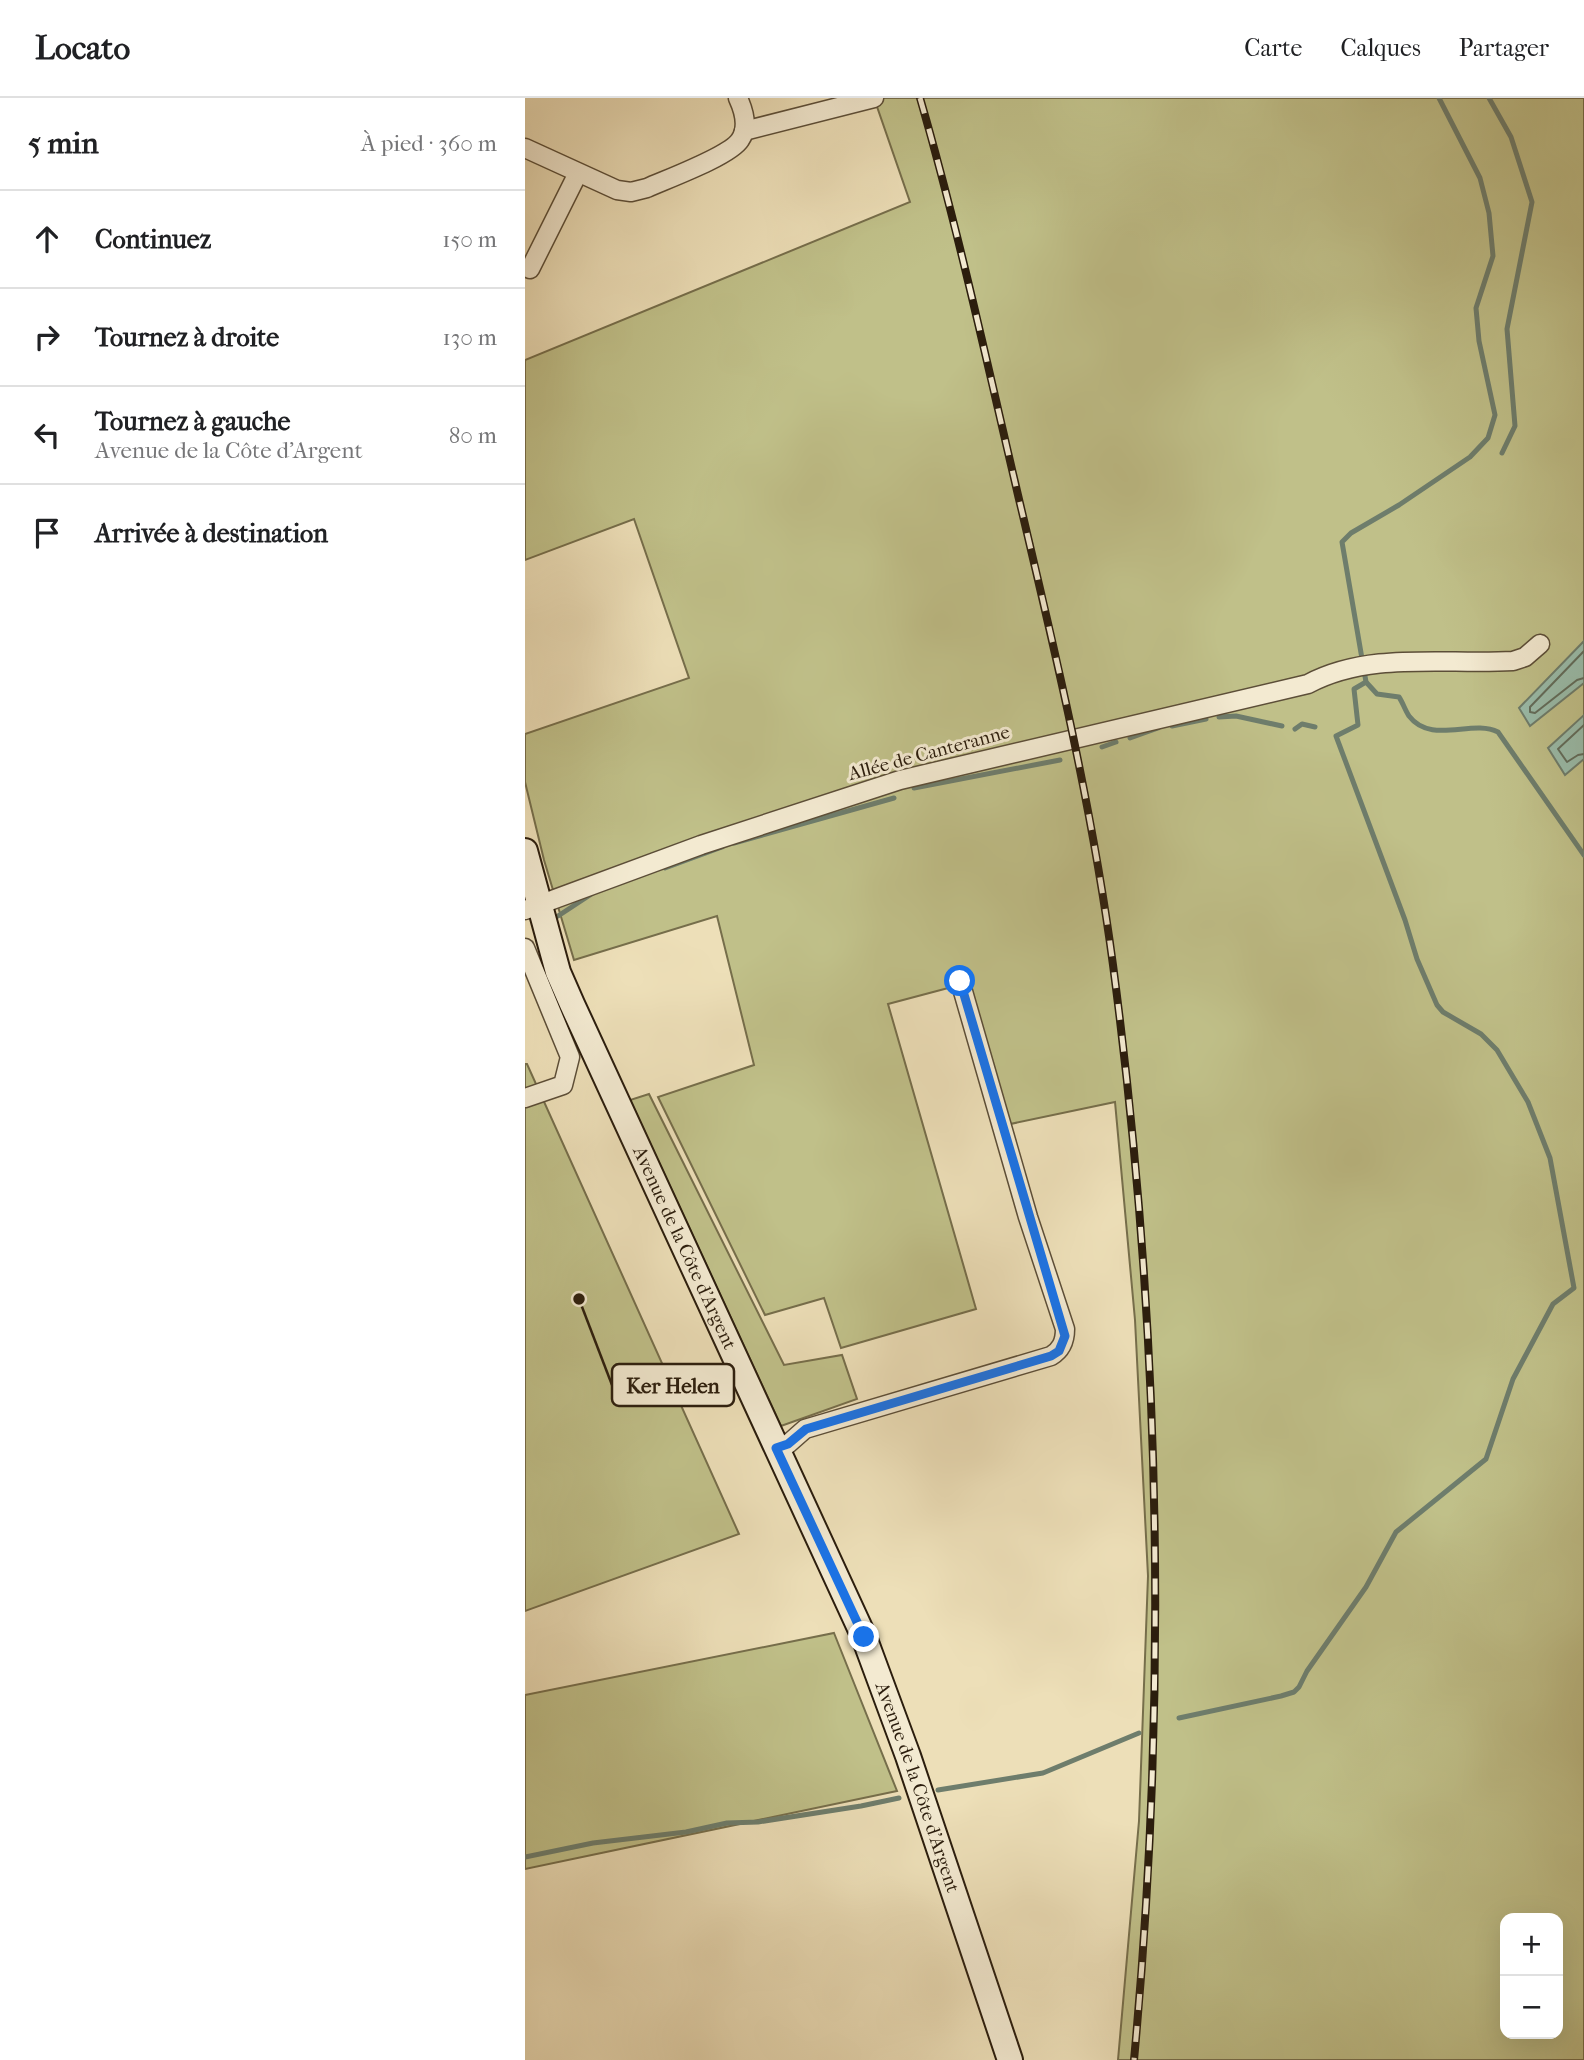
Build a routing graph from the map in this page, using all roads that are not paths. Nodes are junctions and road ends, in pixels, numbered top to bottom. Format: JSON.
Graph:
{"nodes":[{"id":1,"x":738,"y":98,"type":"edge"},
{"id":2,"x":874,"y":98,"type":"edge"},
{"id":3,"x":744,"y":131,"type":"junction"},
{"id":4,"x":525,"y":148,"type":"edge"},
{"id":5,"x":578,"y":173,"type":"junction"},
{"id":6,"x":530,"y":269,"type":"dead end"},
{"id":7,"x":1540,"y":644,"type":"dead end"},
{"id":8,"x":525,"y":851,"type":"edge"},
{"id":9,"x":532,"y":907,"type":"edge"},
{"id":10,"x":525,"y":947,"type":"edge"},
{"id":11,"x":960,"y":981,"type":"dead end"},
{"id":12,"x":581,"y":1052,"type":"junction"},
{"id":13,"x":525,"y":1098,"type":"edge"},
{"id":14,"x":776,"y":1448,"type":"junction"},
{"id":15,"x":1010,"y":2060,"type":"edge"}],
"edges":[{"from":1,"to":3,"type":"street"},
{"from":2,"to":3,"type":"street"},
{"from":3,"to":5,"type":"street"},
{"from":4,"to":5,"type":"street"},
{"from":5,"to":6,"type":"street"},
{"from":7,"to":9,"type":"street","name":"Allée de Canteranne"},
{"from":8,"to":9,"type":"main road","name":"Avenue de la Côte d'Argent"},
{"from":9,"to":12,"type":"main road","name":"Avenue de la Côte d'Argent"},
{"from":10,"to":12,"type":"street"},
{"from":11,"to":14,"type":"street"},
{"from":12,"to":13,"type":"street"},
{"from":12,"to":14,"type":"main road","name":"Avenue de la Côte d'Argent"},
{"from":14,"to":15,"type":"main road","name":"Avenue de la Côte d'Argent"}]}
